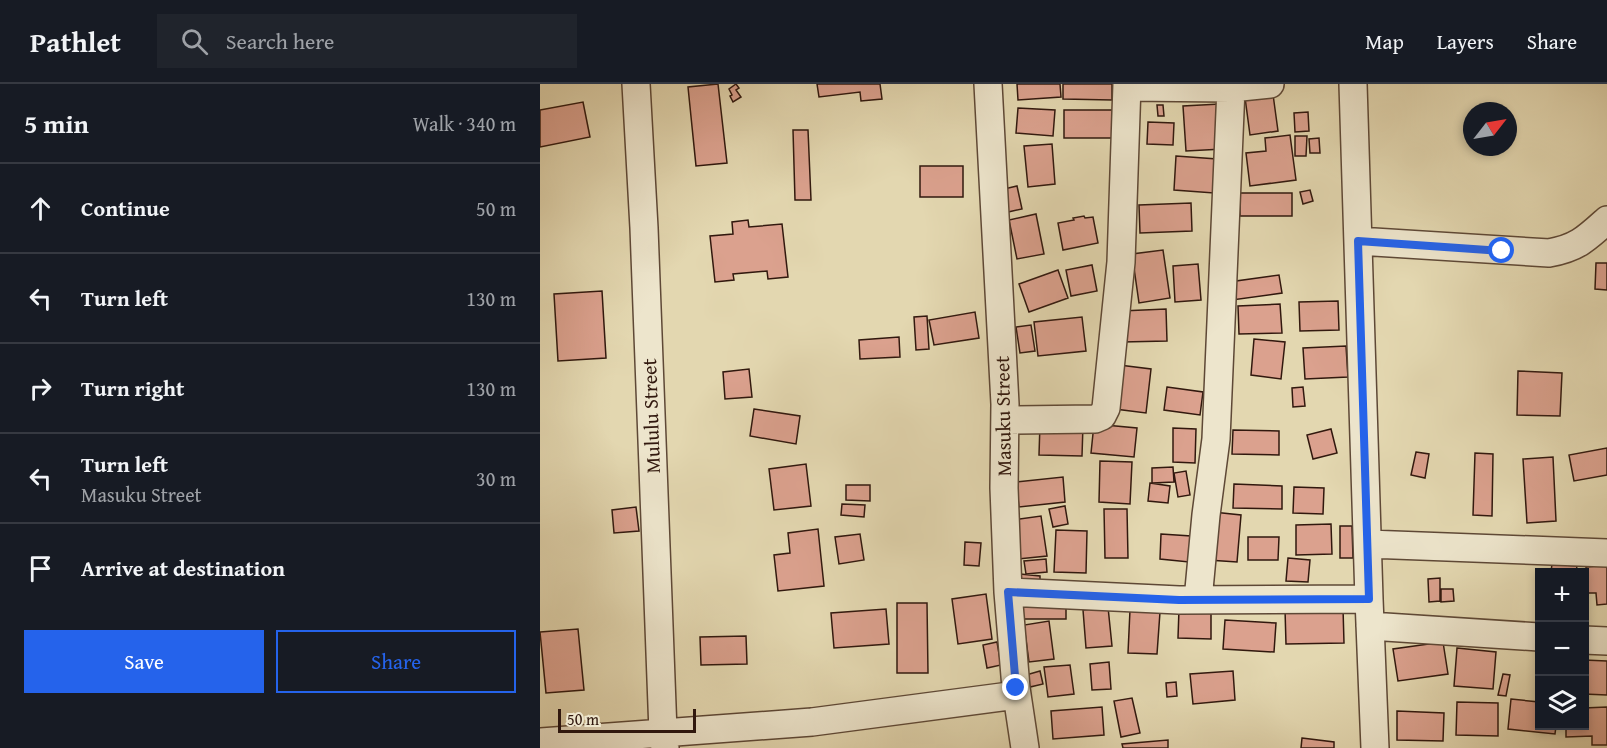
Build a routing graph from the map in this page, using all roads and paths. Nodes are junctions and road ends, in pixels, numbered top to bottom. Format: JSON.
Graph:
{"nodes":[{"id":1,"x":636,"y":84,"type":"edge"},
{"id":2,"x":988,"y":84,"type":"edge"},
{"id":3,"x":1270,"y":84,"type":"edge"},
{"id":4,"x":1353,"y":84,"type":"edge"},
{"id":5,"x":1127,"y":85,"type":"edge"},
{"id":6,"x":1231,"y":88,"type":"junction"},
{"id":7,"x":1607,"y":220,"type":"edge"},
{"id":8,"x":1358,"y":241,"type":"junction"},
{"id":9,"x":1005,"y":420,"type":"junction"},
{"id":10,"x":1368,"y":544,"type":"junction"},
{"id":11,"x":1607,"y":553,"type":"edge"},
{"id":12,"x":1008,"y":592,"type":"junction"},
{"id":13,"x":1369,"y":599,"type":"junction"},
{"id":14,"x":1198,"y":600,"type":"junction"},
{"id":15,"x":1370,"y":626,"type":"junction"},
{"id":16,"x":1535,"y":637,"type":"edge"},
{"id":17,"x":1589,"y":640,"type":"edge"},
{"id":18,"x":1607,"y":641,"type":"edge"},
{"id":19,"x":1017,"y":695,"type":"junction"},
{"id":20,"x":664,"y":740,"type":"edge"},
{"id":21,"x":540,"y":742,"type":"edge"},
{"id":22,"x":1024,"y":748,"type":"edge"},
{"id":23,"x":1376,"y":748,"type":"edge"}],
"edges":[{"from":1,"to":20,"type":"street","name":"Mululu Street"},
{"from":2,"to":9,"type":"street","name":"Masuku Street"},
{"from":3,"to":6,"type":"street"},
{"from":4,"to":8,"type":"street"},
{"from":5,"to":6,"type":"street"},
{"from":5,"to":9,"type":"street"},
{"from":6,"to":14,"type":"street"},
{"from":7,"to":8,"type":"street"},
{"from":8,"to":10,"type":"street"},
{"from":9,"to":12,"type":"street","name":"Masuku Street"},
{"from":10,"to":11,"type":"street"},
{"from":10,"to":13,"type":"street"},
{"from":12,"to":14,"type":"street"},
{"from":12,"to":19,"type":"street","name":"Masuku Street"},
{"from":13,"to":14,"type":"street"},
{"from":13,"to":15,"type":"street"},
{"from":15,"to":16,"type":"street"},
{"from":15,"to":23,"type":"street"},
{"from":17,"to":18,"type":"street"},
{"from":19,"to":20,"type":"street"},
{"from":19,"to":22,"type":"street","name":"Masuku Street"},
{"from":20,"to":21,"type":"street"}]}
